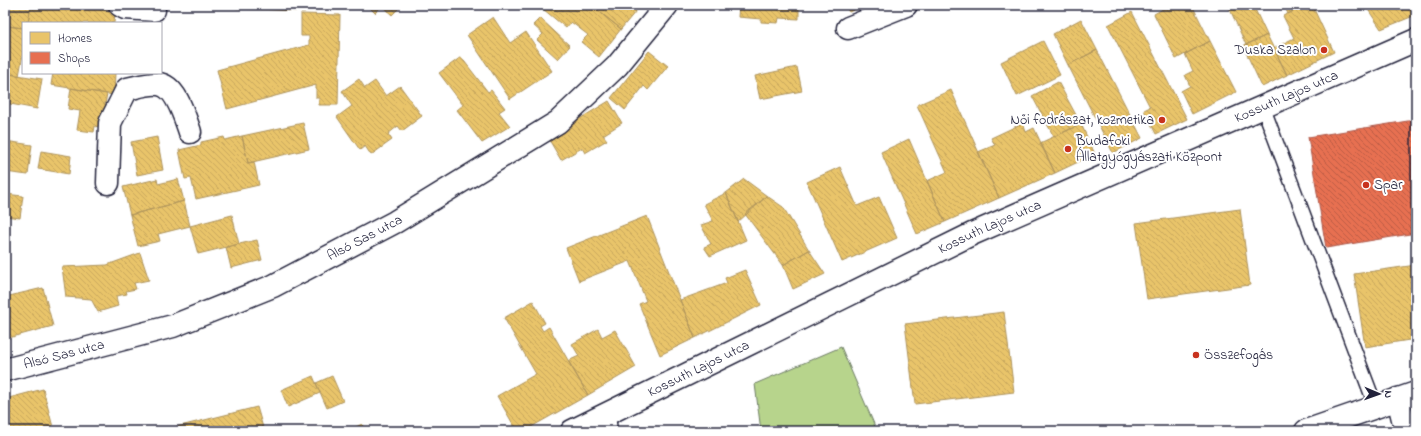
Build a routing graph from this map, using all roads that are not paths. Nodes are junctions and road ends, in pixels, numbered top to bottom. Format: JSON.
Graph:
{"nodes":[{"id":1,"x":120,"y":5,"type":"edge"},
{"id":2,"x":667,"y":5,"type":"edge"},
{"id":3,"x":906,"y":5,"type":"edge"},
{"id":4,"x":155,"y":13,"type":"edge"},
{"id":5,"x":848,"y":28,"type":"dead end"},
{"id":6,"x":1416,"y":40,"type":"edge"},
{"id":7,"x":150,"y":79,"type":"edge"},
{"id":8,"x":1263,"y":107,"type":"junction"},
{"id":9,"x":190,"y":132,"type":"dead end"},
{"id":10,"x":108,"y":183,"type":"dead end"},
{"id":11,"x":5,"y":370,"type":"edge"},
{"id":12,"x":1407,"y":396,"type":"edge"},
{"id":13,"x":1376,"y":407,"type":"junction"},
{"id":14,"x":605,"y":423,"type":"edge"},
{"id":15,"x":572,"y":431,"type":"edge"},
{"id":16,"x":1306,"y":431,"type":"edge"},
{"id":17,"x":1406,"y":431,"type":"edge"}],
"edges":[{"from":1,"to":4,"type":"street"},
{"from":2,"to":11,"type":"street","name":"Alsó Sas utca"},
{"from":3,"to":5,"type":"street"},
{"from":6,"to":8,"type":"street","name":"Kossuth Lajos utca"},
{"from":7,"to":9,"type":"street"},
{"from":7,"to":10,"type":"street"},
{"from":8,"to":13,"type":"lane"},
{"from":8,"to":14,"type":"street","name":"Kossuth Lajos utca"},
{"from":12,"to":13,"type":"street"},
{"from":12,"to":17,"type":"street"},
{"from":13,"to":16,"type":"street"},
{"from":14,"to":15,"type":"street","name":"Kossuth Lajos utca"}]}
